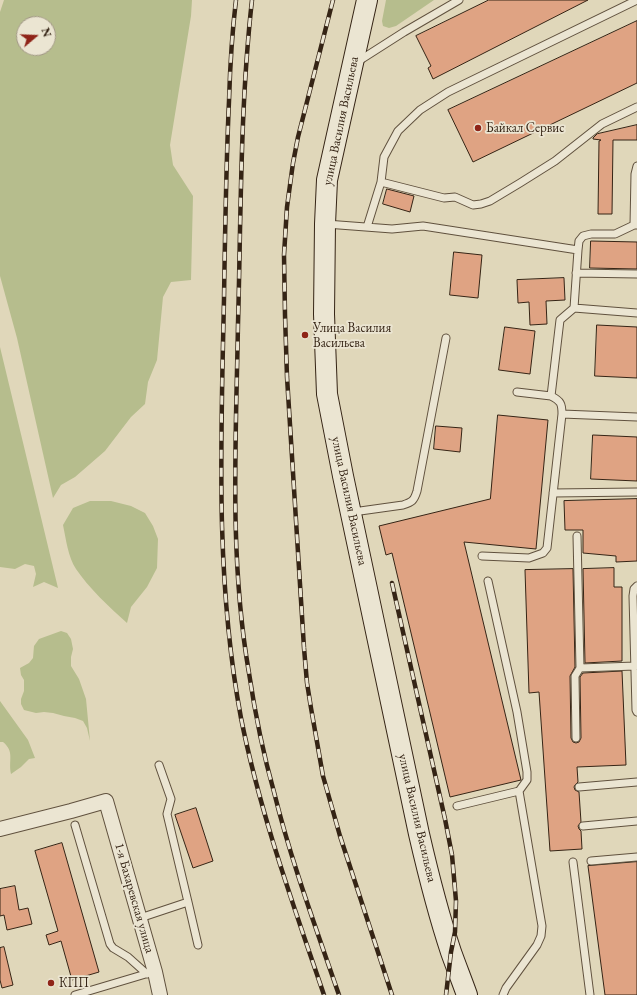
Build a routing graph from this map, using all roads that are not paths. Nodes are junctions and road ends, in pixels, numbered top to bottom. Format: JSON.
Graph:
{"nodes":[{"id":1,"x":367,"y":0,"type":"edge"},
{"id":2,"x":459,"y":0,"type":"edge"},
{"id":3,"x":637,"y":0,"type":"edge"},
{"id":4,"x":448,"y":3,"type":"edge"},
{"id":5,"x":352,"y":66,"type":"junction"},
{"id":6,"x":637,"y":107,"type":"edge"},
{"id":7,"x":637,"y":166,"type":"edge"},
{"id":8,"x":381,"y":182,"type":"junction"},
{"id":9,"x":325,"y":224,"type":"junction"},
{"id":10,"x":636,"y":225,"type":"edge"},
{"id":11,"x":367,"y":226,"type":"junction"},
{"id":12,"x":578,"y":250,"type":"junction"},
{"id":13,"x":576,"y":273,"type":"junction"},
{"id":14,"x":637,"y":274,"type":"edge"},
{"id":15,"x":574,"y":308,"type":"junction"},
{"id":16,"x":637,"y":313,"type":"edge"},
{"id":17,"x":446,"y":338,"type":"dead end"},
{"id":18,"x":517,"y":392,"type":"dead end"},
{"id":19,"x":551,"y":396,"type":"junction"},
{"id":20,"x":562,"y":414,"type":"junction"},
{"id":21,"x":637,"y":417,"type":"edge"},
{"id":22,"x":637,"y":492,"type":"edge"},
{"id":23,"x":553,"y":493,"type":"junction"},
{"id":24,"x":351,"y":512,"type":"junction"},
{"id":25,"x":577,"y":536,"type":"dead end"},
{"id":26,"x":482,"y":556,"type":"dead end"},
{"id":27,"x":488,"y":581,"type":"dead end"},
{"id":28,"x":637,"y":586,"type":"edge"},
{"id":29,"x":635,"y":666,"type":"junction"},
{"id":30,"x":580,"y":668,"type":"junction"},
{"id":31,"x":637,"y":712,"type":"edge"},
{"id":32,"x":576,"y":738,"type":"dead end"},
{"id":33,"x":159,"y":764,"type":"dead end"},
{"id":34,"x":637,"y":782,"type":"edge"},
{"id":35,"x":580,"y":787,"type":"dead end"},
{"id":36,"x":520,"y":791,"type":"junction"},
{"id":37,"x":457,"y":806,"type":"dead end"},
{"id":38,"x":637,"y":821,"type":"edge"},
{"id":39,"x":75,"y":826,"type":"dead end"},
{"id":40,"x":583,"y":826,"type":"dead end"},
{"id":41,"x":0,"y":829,"type":"edge"},
{"id":42,"x":637,"y":857,"type":"edge"},
{"id":43,"x":590,"y":861,"type":"dead end"},
{"id":44,"x":572,"y":862,"type":"dead end"},
{"id":45,"x":188,"y":902,"type":"junction"},
{"id":46,"x":140,"y":918,"type":"junction"},
{"id":47,"x":198,"y":945,"type":"dead end"},
{"id":48,"x":151,"y":973,"type":"junction"},
{"id":49,"x":75,"y":995,"type":"edge"},
{"id":50,"x":160,"y":995,"type":"edge"},
{"id":51,"x":467,"y":995,"type":"edge"},
{"id":52,"x":503,"y":995,"type":"edge"},
{"id":53,"x":590,"y":995,"type":"edge"}],
"edges":[{"from":1,"to":5,"type":"main road","name":"улица Василия Васильева"},
{"from":2,"to":4,"type":"lane"},
{"from":3,"to":8,"type":"lane"},
{"from":4,"to":5,"type":"lane"},
{"from":5,"to":9,"type":"main road","name":"улица Василия Васильева"},
{"from":6,"to":8,"type":"lane"},
{"from":7,"to":10,"type":"lane"},
{"from":8,"to":11,"type":"lane"},
{"from":9,"to":11,"type":"lane"},
{"from":9,"to":24,"type":"main road","name":"улица Василия Васильева"},
{"from":10,"to":12,"type":"lane"},
{"from":11,"to":12,"type":"lane"},
{"from":12,"to":13,"type":"lane"},
{"from":13,"to":14,"type":"lane"},
{"from":13,"to":15,"type":"lane"},
{"from":15,"to":16,"type":"lane"},
{"from":15,"to":19,"type":"lane"},
{"from":17,"to":24,"type":"lane"},
{"from":18,"to":19,"type":"lane"},
{"from":19,"to":20,"type":"lane"},
{"from":20,"to":21,"type":"lane"},
{"from":20,"to":23,"type":"lane"},
{"from":22,"to":23,"type":"lane"},
{"from":23,"to":26,"type":"lane"},
{"from":24,"to":51,"type":"main road","name":"улица Василия Васильева"},
{"from":25,"to":30,"type":"lane"},
{"from":27,"to":36,"type":"lane"},
{"from":28,"to":29,"type":"lane"},
{"from":29,"to":30,"type":"lane"},
{"from":29,"to":31,"type":"lane"},
{"from":30,"to":32,"type":"lane"},
{"from":33,"to":45,"type":"lane"},
{"from":34,"to":35,"type":"lane"},
{"from":36,"to":37,"type":"lane"},
{"from":36,"to":52,"type":"lane"},
{"from":38,"to":40,"type":"lane"},
{"from":39,"to":48,"type":"lane"},
{"from":41,"to":46,"type":"street","name":"1-я Бахаревская улица"},
{"from":42,"to":43,"type":"lane"},
{"from":44,"to":53,"type":"lane"},
{"from":45,"to":46,"type":"lane"},
{"from":45,"to":47,"type":"lane"},
{"from":46,"to":48,"type":"street","name":"1-я Бахаревская улица"},
{"from":48,"to":49,"type":"lane"},
{"from":48,"to":50,"type":"street","name":"1-я Бахаревская улица"}]}
